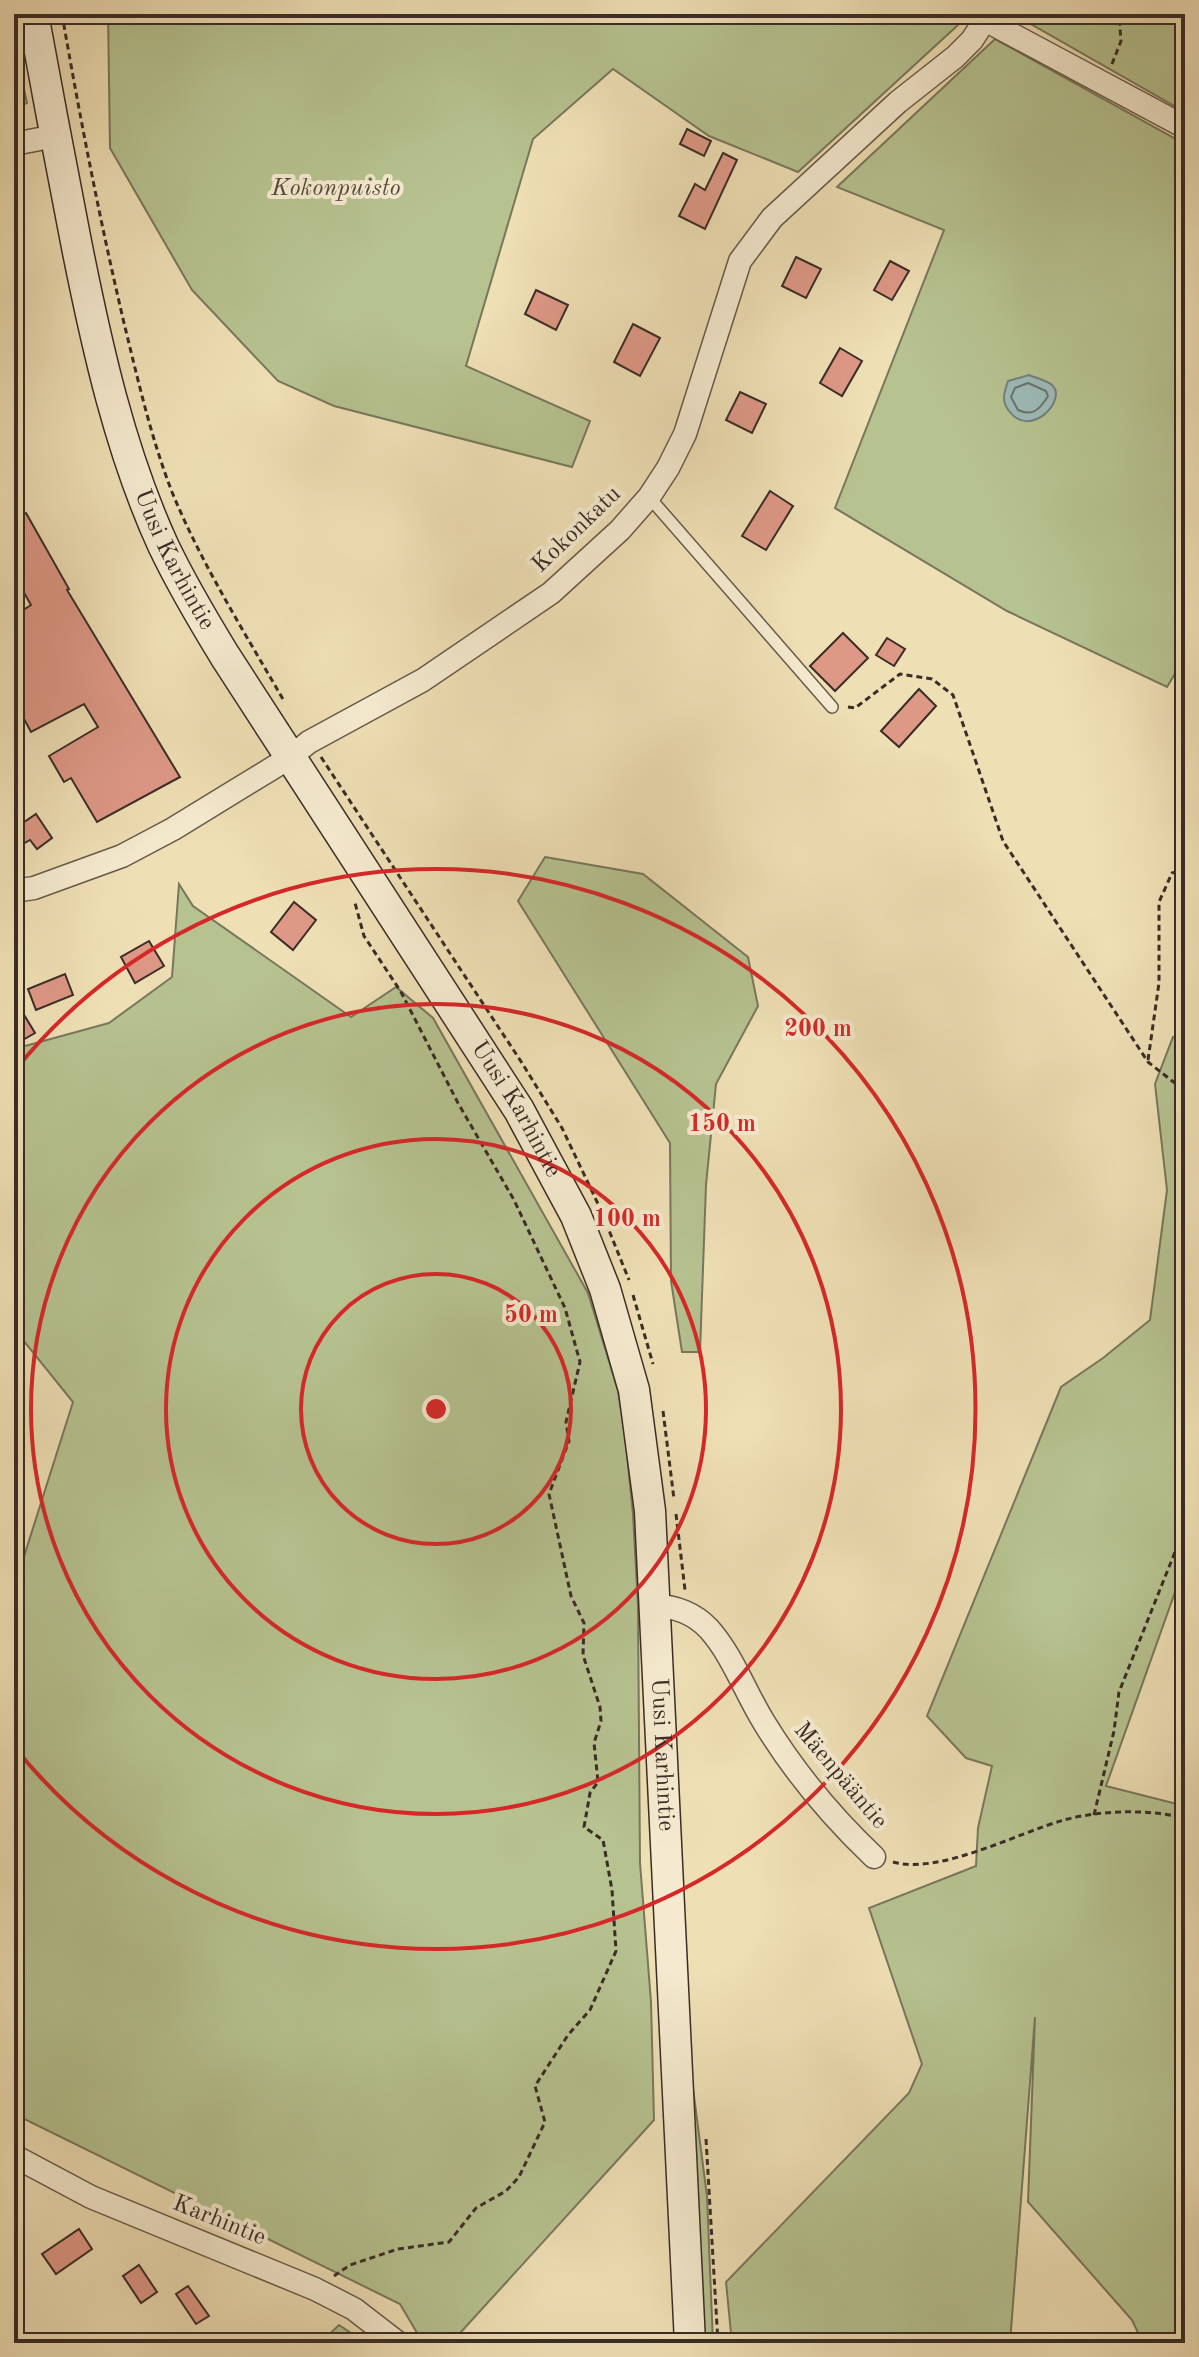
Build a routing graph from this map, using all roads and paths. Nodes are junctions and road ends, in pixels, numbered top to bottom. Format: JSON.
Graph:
{"nodes":[{"id":1,"x":33,"y":14,"type":"edge"},
{"id":2,"x":62,"y":14,"type":"edge"},
{"id":3,"x":1119,"y":14,"type":"edge"},
{"id":4,"x":986,"y":17,"type":"edge"},
{"id":5,"x":1104,"y":82,"type":"junction"},
{"id":6,"x":1185,"y":127,"type":"edge"},
{"id":7,"x":55,"y":136,"type":"junction"},
{"id":8,"x":14,"y":144,"type":"edge"},
{"id":9,"x":649,"y":497,"type":"junction"},
{"id":10,"x":285,"y":702,"type":"dead end"},
{"id":11,"x":832,"y":707,"type":"joint"},
{"id":12,"x":299,"y":750,"type":"junction"},
{"id":13,"x":1185,"y":870,"type":"edge"},
{"id":14,"x":14,"y":891,"type":"edge"},
{"id":15,"x":355,"y":903,"type":"dead end"},
{"id":16,"x":1148,"y":1062,"type":"junction"},
{"id":17,"x":1185,"y":1091,"type":"edge"},
{"id":18,"x":629,"y":1279,"type":"dead end"},
{"id":19,"x":633,"y":1294,"type":"dead end"},
{"id":20,"x":654,"y":1368,"type":"dead end"},
{"id":21,"x":661,"y":1399,"type":"dead end"},
{"id":22,"x":1185,"y":1527,"type":"edge"},
{"id":23,"x":654,"y":1605,"type":"junction"},
{"id":24,"x":687,"y":1612,"type":"junction"},
{"id":25,"x":1094,"y":1815,"type":"junction"},
{"id":26,"x":1185,"y":1818,"type":"edge"},
{"id":27,"x":874,"y":1857,"type":"joint"},
{"id":28,"x":705,"y":2132,"type":"dead end"},
{"id":29,"x":14,"y":2156,"type":"edge"},
{"id":30,"x":310,"y":2287,"type":"junction"},
{"id":31,"x":398,"y":2343,"type":"edge"},
{"id":32,"x":690,"y":2343,"type":"edge"},
{"id":33,"x":718,"y":2343,"type":"edge"}],
"edges":[{"from":1,"to":7,"type":"street","name":"Uusi Karhintie"},
{"from":2,"to":10,"type":"path","name":"Uusi Karhintie"},
{"from":3,"to":5,"type":"path"},
{"from":4,"to":5,"type":"street"},
{"from":4,"to":9,"type":"street","name":"Kokonkatu"},
{"from":5,"to":6,"type":"street"},
{"from":7,"to":8,"type":"street"},
{"from":7,"to":12,"type":"street","name":"Uusi Karhintie"},
{"from":9,"to":11,"type":"lane"},
{"from":9,"to":12,"type":"street","name":"Kokonkatu"},
{"from":11,"to":16,"type":"path"},
{"from":12,"to":14,"type":"street","name":"Kokonkatu"},
{"from":12,"to":18,"type":"path"},
{"from":12,"to":23,"type":"street","name":"Uusi Karhintie"},
{"from":13,"to":16,"type":"path"},
{"from":15,"to":30,"type":"path"},
{"from":16,"to":17,"type":"path"},
{"from":19,"to":20,"type":"path"},
{"from":21,"to":24,"type":"path"},
{"from":22,"to":25,"type":"path"},
{"from":23,"to":24,"type":"street"},
{"from":23,"to":32,"type":"street","name":"Uusi Karhintie"},
{"from":24,"to":27,"type":"street","name":"Mäenpääntie"},
{"from":25,"to":26,"type":"path","name":"Mäenpääntie"},
{"from":25,"to":27,"type":"path","name":"Mäenpääntie"},
{"from":28,"to":33,"type":"path"},
{"from":29,"to":30,"type":"street","name":"Karhintie"},
{"from":30,"to":31,"type":"street","name":"Karhintie"}]}
